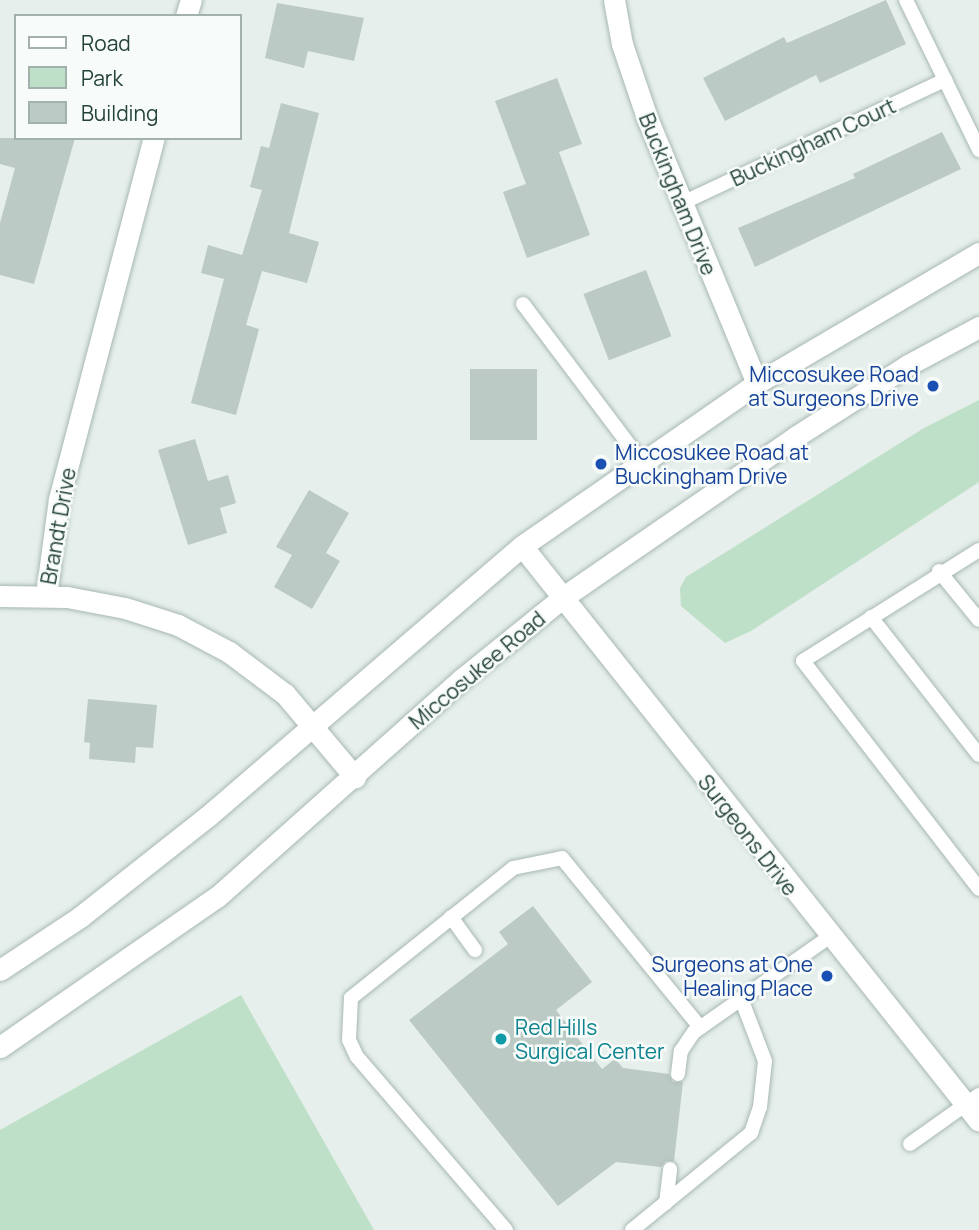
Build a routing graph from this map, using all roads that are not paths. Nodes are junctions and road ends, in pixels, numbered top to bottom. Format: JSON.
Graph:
{"nodes":[{"id":1,"x":614,"y":0,"type":"edge"},
{"id":2,"x":906,"y":0,"type":"edge"},
{"id":3,"x":945,"y":80,"type":"junction"},
{"id":4,"x":153,"y":140,"type":"edge"},
{"id":5,"x":979,"y":150,"type":"edge"},
{"id":6,"x":680,"y":204,"type":"junction"},
{"id":7,"x":979,"y":253,"type":"edge"},
{"id":8,"x":523,"y":304,"type":"dead end"},
{"id":9,"x":979,"y":327,"type":"edge"},
{"id":10,"x":757,"y":383,"type":"junction"},
{"id":11,"x":642,"y":462,"type":"junction"},
{"id":12,"x":522,"y":545,"type":"junction"},
{"id":13,"x":979,"y":550,"type":"edge"},
{"id":14,"x":939,"y":571,"type":"junction"},
{"id":15,"x":46,"y":595,"type":"junction"},
{"id":16,"x":0,"y":596,"type":"edge"},
{"id":17,"x":562,"y":598,"type":"junction"},
{"id":18,"x":871,"y":617,"type":"junction"},
{"id":19,"x":979,"y":621,"type":"edge"},
{"id":20,"x":312,"y":726,"type":"junction"},
{"id":21,"x":979,"y":755,"type":"edge"},
{"id":22,"x":355,"y":777,"type":"junction"},
{"id":23,"x":979,"y":889,"type":"edge"},
{"id":24,"x":451,"y":917,"type":"junction"},
{"id":25,"x":829,"y":937,"type":"junction"},
{"id":26,"x":475,"y":950,"type":"dead end"},
{"id":27,"x":0,"y":970,"type":"edge"},
{"id":28,"x":741,"y":998,"type":"junction"},
{"id":29,"x":700,"y":1027,"type":"junction"},
{"id":30,"x":0,"y":1047,"type":"edge"},
{"id":31,"x":678,"y":1074,"type":"dead end"},
{"id":32,"x":975,"y":1107,"type":"edge"},
{"id":33,"x":910,"y":1144,"type":"dead end"},
{"id":34,"x":670,"y":1169,"type":"dead end"},
{"id":35,"x":666,"y":1203,"type":"junction"},
{"id":36,"x":506,"y":1230,"type":"edge"},
{"id":37,"x":632,"y":1230,"type":"edge"}],
"edges":[{"from":1,"to":6,"type":"street","name":"Buckingham Drive"},
{"from":2,"to":3,"type":"lane"},
{"from":3,"to":5,"type":"lane"},
{"from":3,"to":6,"type":"lane","name":"Buckingham Court"},
{"from":4,"to":15,"type":"street","name":"Brandt Drive"},
{"from":6,"to":10,"type":"street","name":"Buckingham Drive"},
{"from":7,"to":10,"type":"street"},
{"from":8,"to":11,"type":"lane"},
{"from":9,"to":17,"type":"street","name":"Miccosukee Road"},
{"from":10,"to":11,"type":"street"},
{"from":11,"to":12,"type":"street"},
{"from":12,"to":17,"type":"street","name":"Surgeons Drive"},
{"from":12,"to":20,"type":"street"},
{"from":13,"to":14,"type":"lane"},
{"from":14,"to":18,"type":"lane"},
{"from":14,"to":19,"type":"lane"},
{"from":15,"to":16,"type":"street"},
{"from":15,"to":20,"type":"street","name":"Brandt Drive"},
{"from":17,"to":22,"type":"street","name":"Miccosukee Road"},
{"from":17,"to":25,"type":"street","name":"Surgeons Drive"},
{"from":18,"to":21,"type":"lane"},
{"from":18,"to":23,"type":"lane"},
{"from":20,"to":22,"type":"street","name":"Brandt Drive"},
{"from":20,"to":27,"type":"street"},
{"from":22,"to":30,"type":"street","name":"Miccosukee Road"},
{"from":24,"to":26,"type":"lane"},
{"from":24,"to":29,"type":"lane"},
{"from":24,"to":36,"type":"lane"},
{"from":25,"to":28,"type":"lane"},
{"from":25,"to":32,"type":"street","name":"Surgeons Drive"},
{"from":28,"to":29,"type":"lane"},
{"from":28,"to":35,"type":"lane"},
{"from":29,"to":31,"type":"lane"},
{"from":32,"to":33,"type":"lane"},
{"from":34,"to":35,"type":"lane"},
{"from":35,"to":37,"type":"lane"}]}
